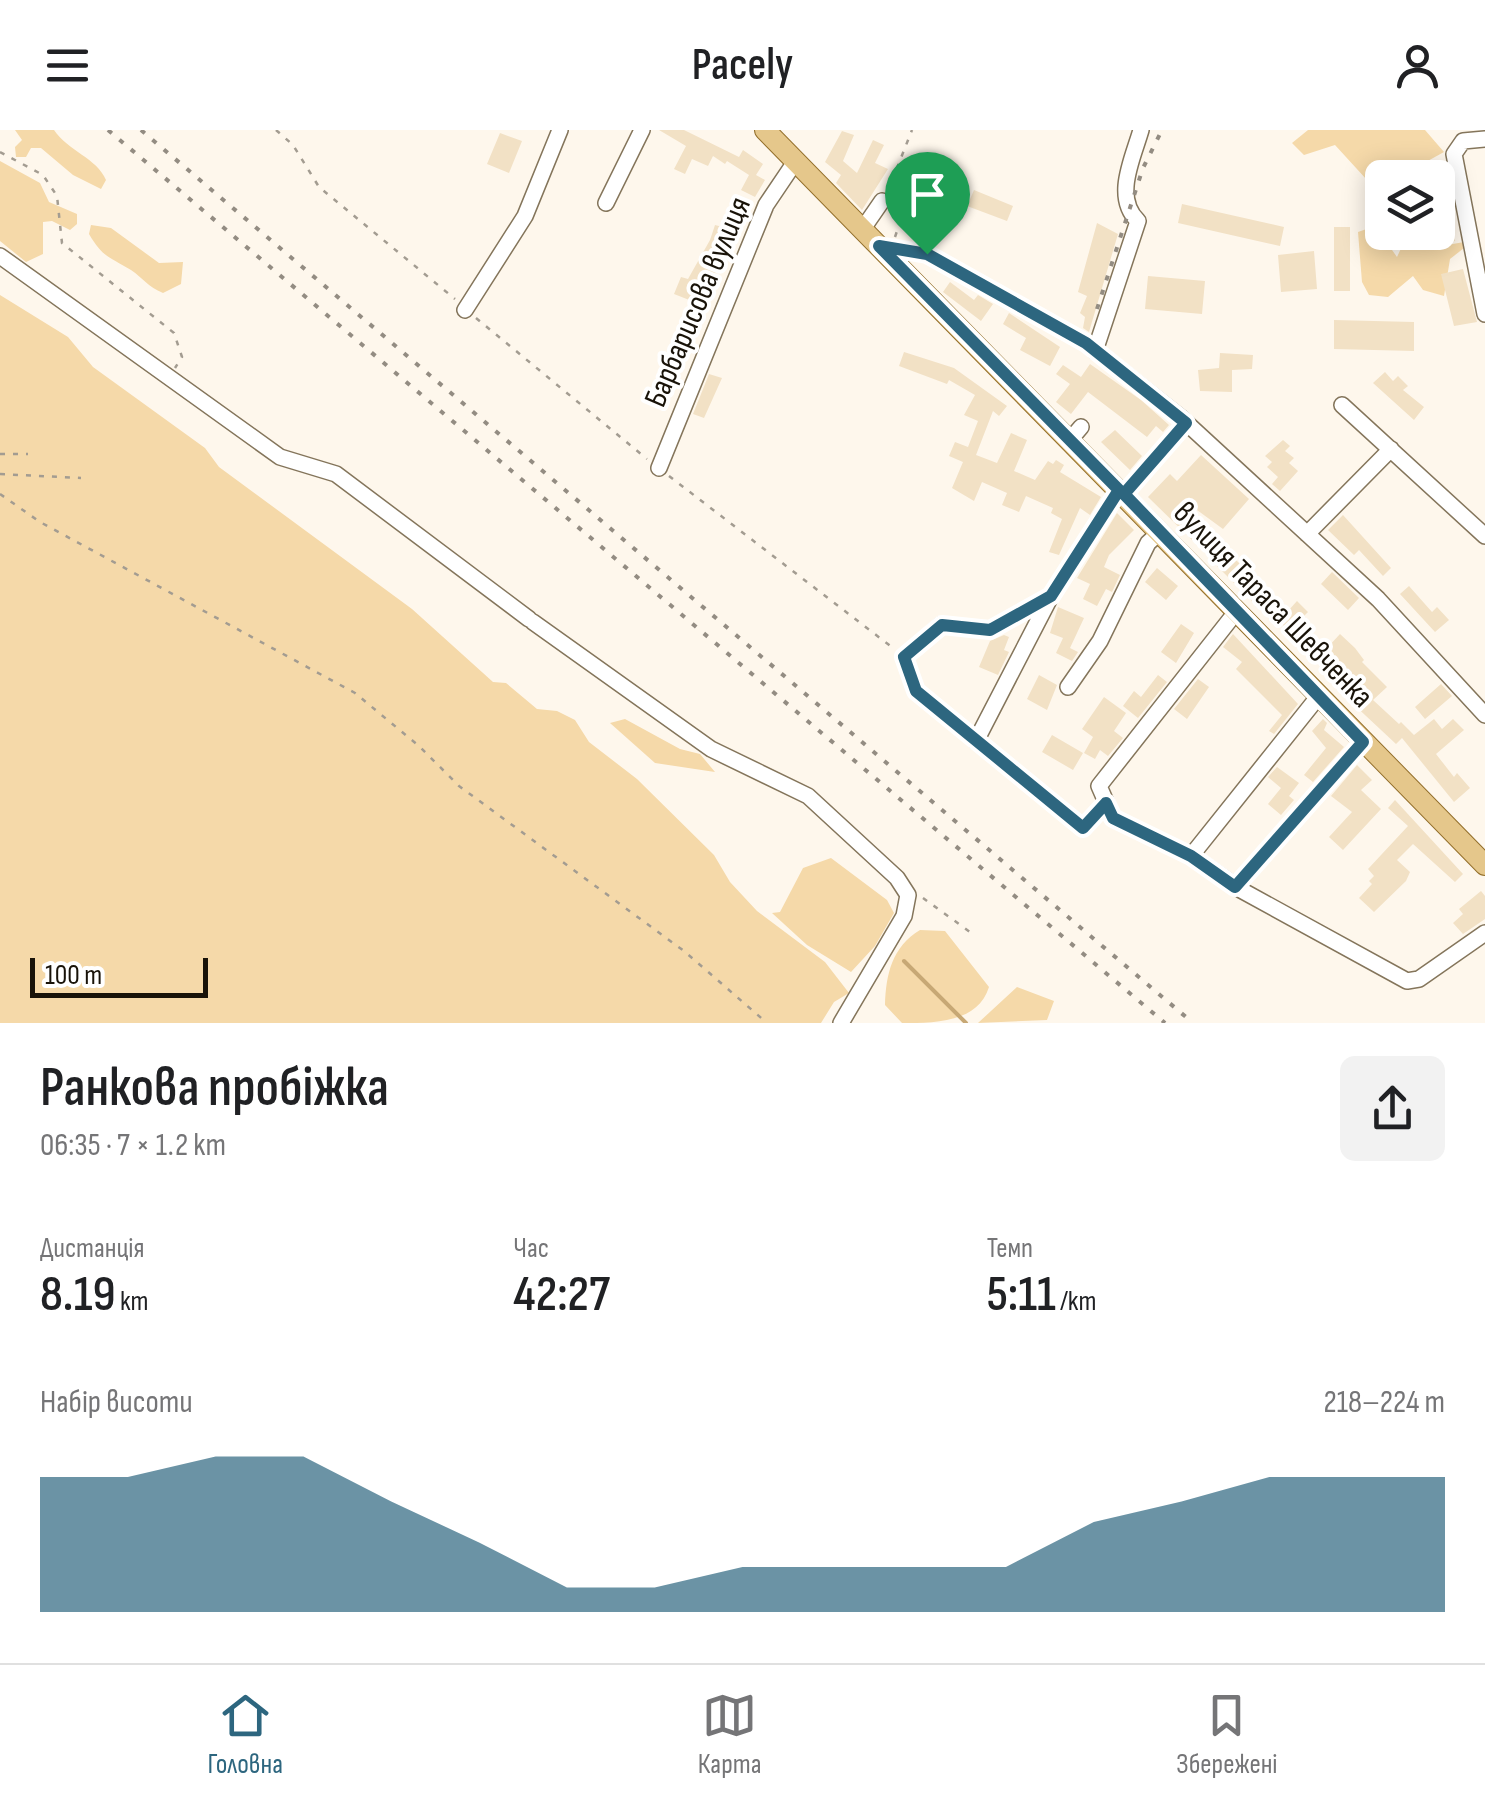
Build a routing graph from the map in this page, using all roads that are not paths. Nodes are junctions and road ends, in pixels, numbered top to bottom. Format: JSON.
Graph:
{"nodes":[{"id":1,"x":560,"y":130,"type":"edge"},
{"id":2,"x":642,"y":130,"type":"edge"},
{"id":3,"x":1141,"y":130,"type":"edge"},
{"id":4,"x":771,"y":132,"type":"edge"},
{"id":5,"x":1485,"y":139,"type":"edge"},
{"id":6,"x":796,"y":162,"type":"junction"},
{"id":7,"x":882,"y":200,"type":"dead end"},
{"id":8,"x":606,"y":202,"type":"dead end"},
{"id":9,"x":862,"y":230,"type":"junction"},
{"id":10,"x":886,"y":247,"type":"junction"},
{"id":11,"x":0,"y":256,"type":"edge"},
{"id":12,"x":465,"y":310,"type":"road end"},
{"id":13,"x":1485,"y":314,"type":"edge"},
{"id":14,"x":1095,"y":351,"type":"junction"},
{"id":15,"x":1342,"y":405,"type":"dead end"},
{"id":16,"x":1186,"y":423,"type":"junction"},
{"id":17,"x":1391,"y":449,"type":"junction"},
{"id":18,"x":659,"y":468,"type":"road end"},
{"id":19,"x":1121,"y":492,"type":"junction"},
{"id":20,"x":1160,"y":532,"type":"junction"},
{"id":21,"x":1308,"y":534,"type":"junction"},
{"id":22,"x":1485,"y":536,"type":"edge"},
{"id":23,"x":1051,"y":596,"type":"junction"},
{"id":24,"x":1236,"y":612,"type":"junction"},
{"id":25,"x":904,"y":657,"type":"road end"},
{"id":26,"x":1068,"y":687,"type":"dead end"},
{"id":27,"x":1318,"y":697,"type":"junction"},
{"id":28,"x":1485,"y":715,"type":"edge"},
{"id":29,"x":976,"y":741,"type":"road end"},
{"id":30,"x":1363,"y":742,"type":"junction"},
{"id":31,"x":1191,"y":856,"type":"junction"},
{"id":32,"x":1485,"y":865,"type":"edge"},
{"id":33,"x":1235,"y":887,"type":"junction"},
{"id":34,"x":1485,"y":933,"type":"edge"},
{"id":35,"x":844,"y":1020,"type":"edge"}],
"edges":[{"from":1,"to":12,"type":"street"},
{"from":2,"to":8,"type":"street"},
{"from":3,"to":14,"type":"street"},
{"from":4,"to":6,"type":"main road","name":"вулиця Тараса Шевченка"},
{"from":5,"to":13,"type":"street"},
{"from":6,"to":9,"type":"main road","name":"вулиця Тараса Шевченка"},
{"from":6,"to":18,"type":"street","name":"Барбарисова вулиця"},
{"from":7,"to":9,"type":"street"},
{"from":9,"to":10,"type":"main road","name":"вулиця Тараса Шевченка"},
{"from":10,"to":14,"type":"street"},
{"from":10,"to":19,"type":"main road","name":"вулиця Тараса Шевченка"},
{"from":11,"to":35,"type":"street"},
{"from":14,"to":16,"type":"street"},
{"from":15,"to":17,"type":"street"},
{"from":16,"to":19,"type":"street"},
{"from":16,"to":21,"type":"street"},
{"from":17,"to":21,"type":"street"},
{"from":17,"to":22,"type":"street"},
{"from":19,"to":20,"type":"main road","name":"вулиця Тараса Шевченка"},
{"from":19,"to":23,"type":"street"},
{"from":20,"to":24,"type":"main road","name":"вулиця Тараса Шевченка"},
{"from":20,"to":26,"type":"street"},
{"from":21,"to":28,"type":"street"},
{"from":23,"to":25,"type":"street"},
{"from":23,"to":29,"type":"street"},
{"from":24,"to":27,"type":"main road","name":"вулиця Тараса Шевченка"},
{"from":24,"to":31,"type":"street"},
{"from":27,"to":30,"type":"main road","name":"вулиця Тараса Шевченка"},
{"from":27,"to":31,"type":"street"},
{"from":30,"to":32,"type":"main road","name":"вулиця Тараса Шевченка"},
{"from":30,"to":33,"type":"street"},
{"from":31,"to":33,"type":"street"},
{"from":33,"to":34,"type":"street"}]}
